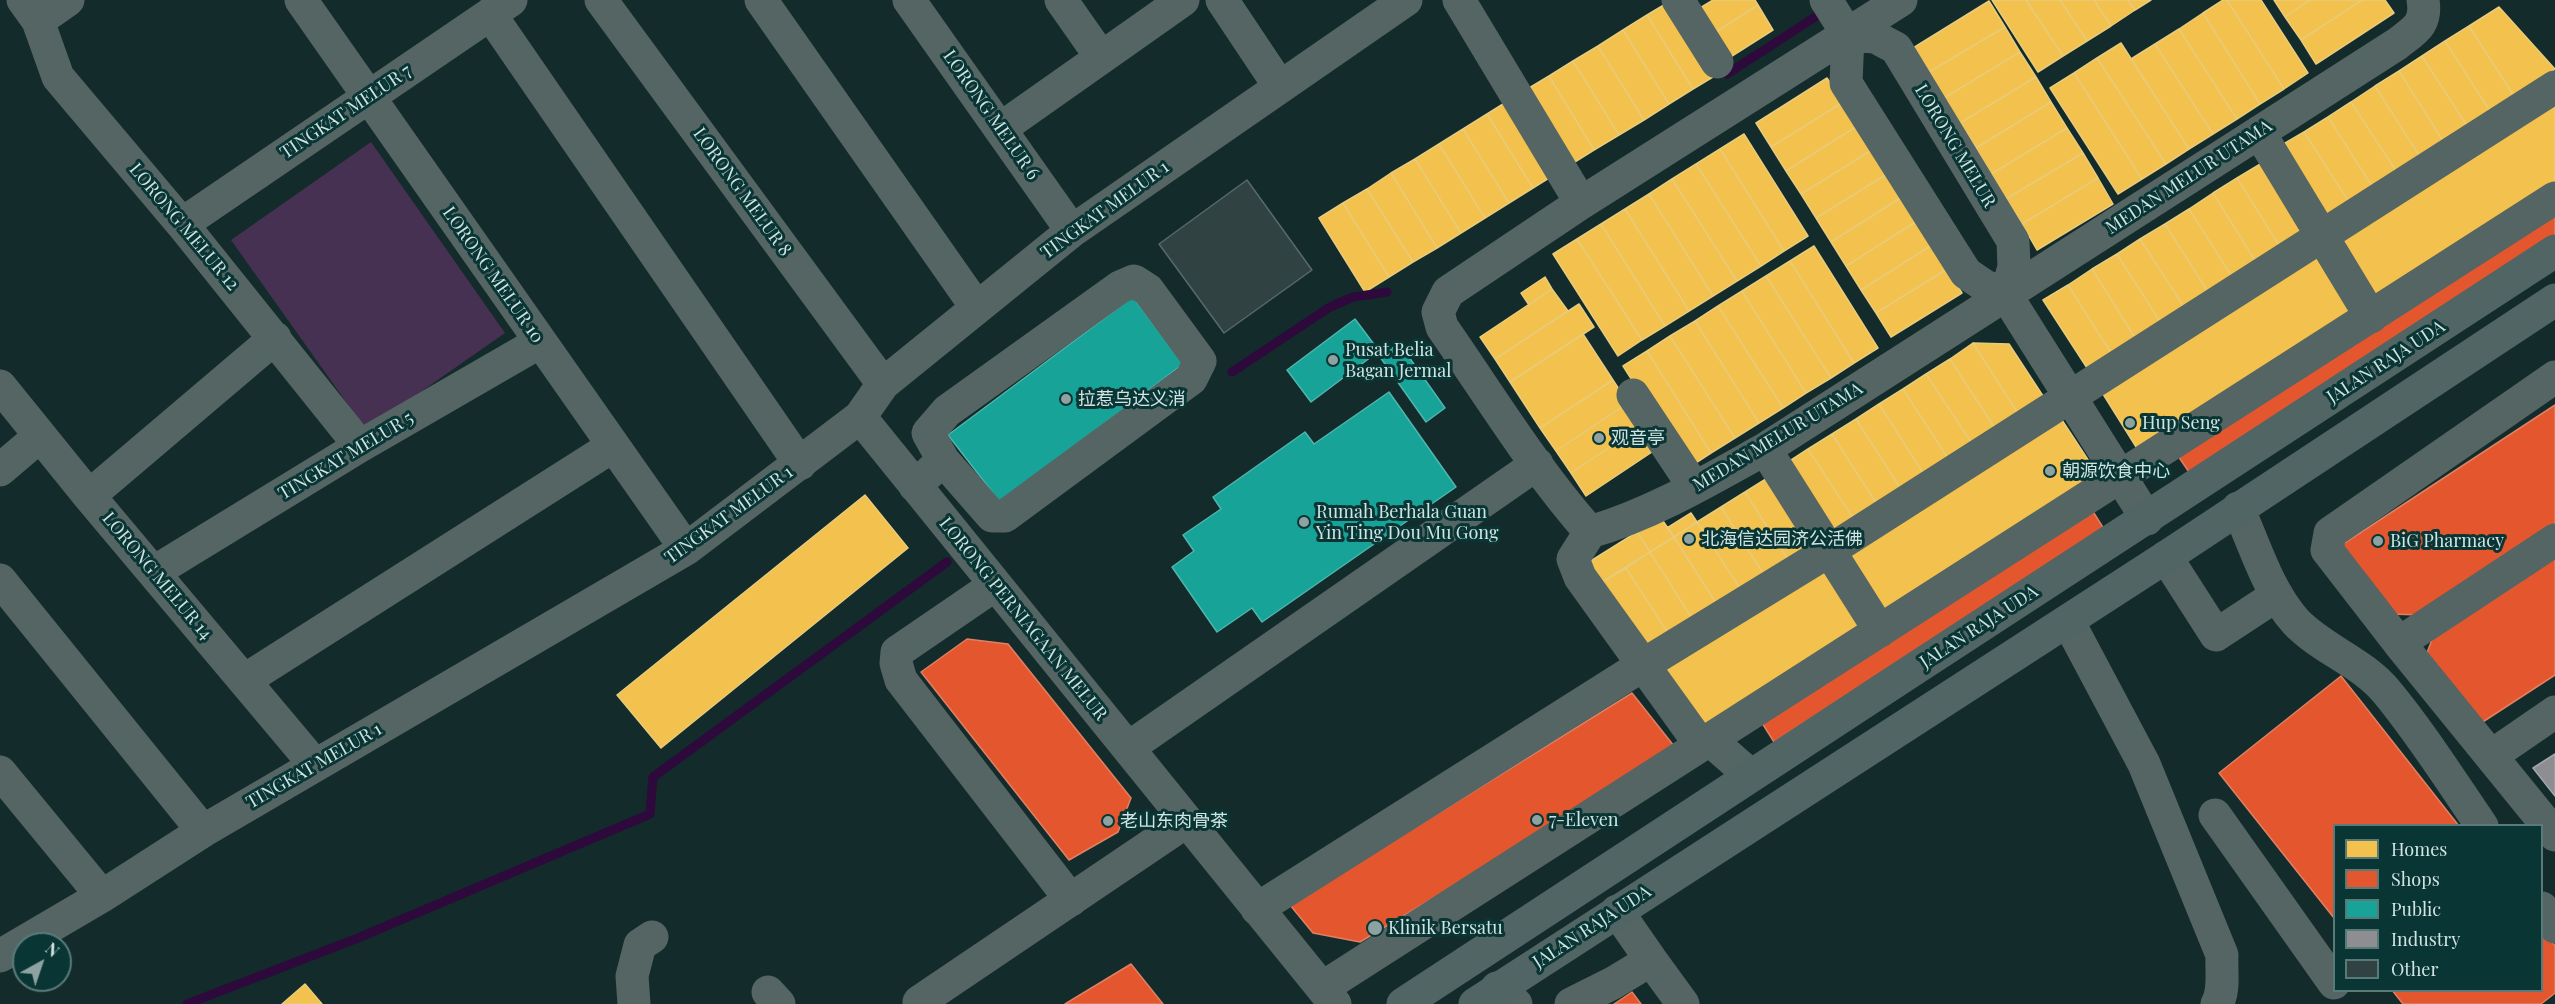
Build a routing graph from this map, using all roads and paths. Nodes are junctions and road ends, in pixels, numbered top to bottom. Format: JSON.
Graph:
{"nodes":[{"id":1,"x":68,"y":0,"type":"edge"},
{"id":2,"x":301,"y":0,"type":"edge"},
{"id":3,"x":601,"y":0,"type":"edge"},
{"id":4,"x":761,"y":0,"type":"edge"},
{"id":5,"x":909,"y":0,"type":"edge"},
{"id":6,"x":1061,"y":0,"type":"edge"},
{"id":7,"x":1182,"y":0,"type":"edge"},
{"id":8,"x":1222,"y":0,"type":"edge"},
{"id":9,"x":1459,"y":0,"type":"edge"},
{"id":10,"x":1678,"y":0,"type":"edge"},
{"id":11,"x":1901,"y":0,"type":"edge"},
{"id":12,"x":2423,"y":0,"type":"edge"},
{"id":13,"x":1386,"y":6,"type":"edge"},
{"id":14,"x":500,"y":7,"type":"edge"},
{"id":15,"x":30,"y":10,"type":"edge"},
{"id":16,"x":1837,"y":18,"type":"edge"},
{"id":17,"x":1101,"y":57,"type":"junction"},
{"id":18,"x":1717,"y":63,"type":"dead end"},
{"id":19,"x":1280,"y":87,"type":"junction"},
{"id":20,"x":2555,"y":87,"type":"edge"},
{"id":21,"x":368,"y":97,"type":"junction"},
{"id":22,"x":1000,"y":129,"type":"junction"},
{"id":23,"x":2259,"y":132,"type":"junction"},
{"id":24,"x":2555,"y":198,"type":"edge"},
{"id":25,"x":1581,"y":203,"type":"junction"},
{"id":26,"x":182,"y":224,"type":"junction"},
{"id":27,"x":1072,"y":231,"type":"junction"},
{"id":28,"x":2322,"y":236,"type":"junction"},
{"id":29,"x":2555,"y":251,"type":"edge"},
{"id":30,"x":2006,"y":295,"type":"junction"},
{"id":31,"x":2555,"y":300,"type":"edge"},
{"id":32,"x":977,"y":308,"type":"junction"},
{"id":33,"x":2371,"y":317,"type":"junction"},
{"id":34,"x":275,"y":338,"type":"junction"},
{"id":35,"x":540,"y":342,"type":"junction"},
{"id":36,"x":2555,"y":377,"type":"edge"},
{"id":37,"x":883,"y":384,"type":"junction"},
{"id":38,"x":0,"y":386,"type":"edge"},
{"id":39,"x":1633,"y":395,"type":"dead end"},
{"id":40,"x":2071,"y":395,"type":"junction"},
{"id":41,"x":860,"y":417,"type":"junction"},
{"id":42,"x":40,"y":436,"type":"junction"},
{"id":43,"x":360,"y":446,"type":"junction"},
{"id":44,"x":613,"y":446,"type":"junction"},
{"id":45,"x":1765,"y":449,"type":"junction"},
{"id":46,"x":944,"y":460,"type":"junction"},
{"id":47,"x":800,"y":464,"type":"junction"},
{"id":48,"x":1537,"y":464,"type":"junction"},
{"id":49,"x":0,"y":470,"type":"edge"},
{"id":50,"x":2121,"y":475,"type":"junction"},
{"id":51,"x":915,"y":486,"type":"junction"},
{"id":52,"x":1694,"y":487,"type":"junction"},
{"id":53,"x":89,"y":496,"type":"junction"},
{"id":54,"x":2238,"y":508,"type":"junction"},
{"id":55,"x":2147,"y":519,"type":"junction"},
{"id":56,"x":1590,"y":532,"type":"junction"},
{"id":57,"x":2555,"y":540,"type":"edge"},
{"id":58,"x":686,"y":549,"type":"junction"},
{"id":59,"x":1829,"y":551,"type":"junction"},
{"id":60,"x":2166,"y":557,"type":"junction"},
{"id":61,"x":154,"y":572,"type":"junction"},
{"id":62,"x":0,"y":580,"type":"edge"},
{"id":63,"x":995,"y":585,"type":"junction"},
{"id":64,"x":2277,"y":596,"type":"junction"},
{"id":65,"x":2068,"y":621,"type":"junction"},
{"id":66,"x":1880,"y":631,"type":"junction"},
{"id":67,"x":2399,"y":643,"type":"junction"},
{"id":68,"x":1643,"y":665,"type":"junction"},
{"id":69,"x":245,"y":680,"type":"junction"},
{"id":70,"x":2555,"y":712,"type":"edge"},
{"id":71,"x":1705,"y":742,"type":"junction"},
{"id":72,"x":1128,"y":748,"type":"junction"},
{"id":73,"x":2491,"y":756,"type":"junction"},
{"id":74,"x":315,"y":765,"type":"junction"},
{"id":75,"x":0,"y":772,"type":"edge"},
{"id":76,"x":1750,"y":775,"type":"junction"},
{"id":77,"x":2216,"y":815,"type":"dead end"},
{"id":78,"x":1187,"y":821,"type":"junction"},
{"id":79,"x":2481,"y":824,"type":"edge"},
{"id":80,"x":203,"y":831,"type":"junction"},
{"id":81,"x":2555,"y":835,"type":"edge"},
{"id":82,"x":102,"y":896,"type":"junction"},
{"id":83,"x":1071,"y":900,"type":"junction"},
{"id":84,"x":1257,"y":909,"type":"junction"},
{"id":85,"x":1617,"y":911,"type":"junction"},
{"id":86,"x":2543,"y":911,"type":"edge"},
{"id":87,"x":2555,"y":927,"type":"edge"},
{"id":88,"x":652,"y":937,"type":"dead end"},
{"id":89,"x":0,"y":956,"type":"edge"},
{"id":90,"x":1651,"y":960,"type":"junction"},
{"id":91,"x":2333,"y":982,"type":"edge"},
{"id":92,"x":1329,"y":996,"type":"edge"},
{"id":93,"x":1496,"y":999,"type":"edge"},
{"id":94,"x":919,"y":1002,"type":"dead end"},
{"id":95,"x":634,"y":1004,"type":"edge"},
{"id":96,"x":1403,"y":1004,"type":"edge"},
{"id":97,"x":1571,"y":1004,"type":"edge"},
{"id":98,"x":1683,"y":1004,"type":"edge"},
{"id":99,"x":2217,"y":1004,"type":"edge"}],
"edges":[{"from":1,"to":15,"type":"street"},
{"from":2,"to":21,"type":"street","name":"LORONG MELUR 10"},
{"from":3,"to":37,"type":"street","name":"LORONG MELUR 8"},
{"from":4,"to":32,"type":"street"},
{"from":5,"to":22,"type":"street","name":"LORONG MELUR 6"},
{"from":6,"to":17,"type":"street"},
{"from":7,"to":17,"type":"street"},
{"from":8,"to":19,"type":"street"},
{"from":9,"to":25,"type":"street"},
{"from":10,"to":18,"type":"street"},
{"from":11,"to":16,"type":"street"},
{"from":12,"to":23,"type":"street","name":"MEDAN MELUR UTAMA"},
{"from":13,"to":19,"type":"street","name":"TINGKAT MELUR 1"},
{"from":14,"to":21,"type":"street","name":"TINGKAT MELUR 7"},
{"from":14,"to":47,"type":"street"},
{"from":15,"to":26,"type":"street","name":"LORONG MELUR 12"},
{"from":16,"to":25,"type":"street"},
{"from":16,"to":30,"type":"street"},
{"from":16,"to":30,"type":"street","name":"LORONG MELUR"},
{"from":17,"to":22,"type":"street"},
{"from":19,"to":27,"type":"street","name":"TINGKAT MELUR 1"},
{"from":20,"to":28,"type":"street"},
{"from":21,"to":26,"type":"street","name":"TINGKAT MELUR 7"},
{"from":21,"to":35,"type":"street","name":"LORONG MELUR 10"},
{"from":22,"to":27,"type":"street","name":"LORONG MELUR 6"},
{"from":23,"to":28,"type":"street"},
{"from":23,"to":30,"type":"street","name":"MEDAN MELUR UTAMA"},
{"from":24,"to":33,"type":"street"},
{"from":25,"to":48,"type":"street"},
{"from":26,"to":34,"type":"street","name":"LORONG MELUR 12"},
{"from":27,"to":32,"type":"street","name":"TINGKAT MELUR 1"},
{"from":28,"to":33,"type":"street"},
{"from":28,"to":40,"type":"street"},
{"from":29,"to":55,"type":"main road","name":"JALAN RAJA UDA"},
{"from":30,"to":40,"type":"street"},
{"from":30,"to":45,"type":"street","name":"MEDAN MELUR UTAMA"},
{"from":31,"to":54,"type":"main road","name":"JALAN RAJA UDA"},
{"from":32,"to":37,"type":"street","name":"TINGKAT MELUR 1"},
{"from":33,"to":50,"type":"street"},
{"from":34,"to":43,"type":"street","name":"LORONG MELUR 12"},
{"from":34,"to":53,"type":"street"},
{"from":35,"to":43,"type":"street","name":"TINGKAT MELUR 5"},
{"from":35,"to":44,"type":"street","name":"LORONG MELUR 10"},
{"from":36,"to":67,"type":"street"},
{"from":37,"to":41,"type":"street","name":"TINGKAT MELUR 1"},
{"from":38,"to":42,"type":"street","name":"LORONG MELUR 14"},
{"from":39,"to":52,"type":"street"},
{"from":40,"to":50,"type":"street"},
{"from":40,"to":59,"type":"street"},
{"from":41,"to":47,"type":"street","name":"TINGKAT MELUR 1"},
{"from":41,"to":51,"type":"street","name":"LORONG PERNIAGAAN MELUR"},
{"from":42,"to":49,"type":"street"},
{"from":42,"to":53,"type":"street","name":"LORONG MELUR 14"},
{"from":43,"to":61,"type":"street","name":"TINGKAT MELUR 5"},
{"from":44,"to":58,"type":"street","name":"LORONG MELUR 10"},
{"from":44,"to":69,"type":"street"},
{"from":45,"to":52,"type":"street","name":"MEDAN MELUR UTAMA"},
{"from":45,"to":59,"type":"street"},
{"from":46,"to":46,"type":"street"},
{"from":46,"to":51,"type":"street"},
{"from":47,"to":58,"type":"street","name":"TINGKAT MELUR 1"},
{"from":48,"to":56,"type":"street"},
{"from":48,"to":72,"type":"street"},
{"from":50,"to":55,"type":"street"},
{"from":50,"to":66,"type":"street"},
{"from":51,"to":63,"type":"street","name":"LORONG PERNIAGAAN MELUR"},
{"from":52,"to":56,"type":"street","name":"MEDAN MELUR UTAMA"},
{"from":53,"to":61,"type":"street","name":"LORONG MELUR 14"},
{"from":54,"to":60,"type":"main road","name":"JALAN RAJA UDA"},
{"from":54,"to":64,"type":"street"},
{"from":55,"to":76,"type":"main road","name":"JALAN RAJA UDA"},
{"from":56,"to":68,"type":"street"},
{"from":57,"to":67,"type":"street"},
{"from":58,"to":74,"type":"street","name":"TINGKAT MELUR 1"},
{"from":59,"to":66,"type":"street"},
{"from":59,"to":68,"type":"street"},
{"from":60,"to":64,"type":"street"},
{"from":60,"to":65,"type":"main road","name":"JALAN RAJA UDA"},
{"from":61,"to":69,"type":"street","name":"LORONG MELUR 14"},
{"from":62,"to":80,"type":"street"},
{"from":63,"to":72,"type":"street","name":"LORONG PERNIAGAAN MELUR"},
{"from":63,"to":83,"type":"street"},
{"from":64,"to":79,"type":"street"},
{"from":65,"to":85,"type":"main road","name":"JALAN RAJA UDA"},
{"from":65,"to":99,"type":"street"},
{"from":66,"to":71,"type":"street"},
{"from":67,"to":73,"type":"street"},
{"from":68,"to":71,"type":"street"},
{"from":68,"to":84,"type":"street"},
{"from":69,"to":74,"type":"street","name":"LORONG MELUR 14"},
{"from":70,"to":73,"type":"street"},
{"from":71,"to":76,"type":"street"},
{"from":71,"to":92,"type":"street"},
{"from":72,"to":78,"type":"street","name":"LORONG PERNIAGAAN MELUR"},
{"from":73,"to":81,"type":"street"},
{"from":74,"to":80,"type":"street","name":"TINGKAT MELUR 1"},
{"from":75,"to":82,"type":"street"},
{"from":76,"to":96,"type":"main road","name":"JALAN RAJA UDA"},
{"from":77,"to":91,"type":"street"},
{"from":78,"to":83,"type":"street"},
{"from":78,"to":84,"type":"street","name":"LORONG PERNIAGAAN MELUR"},
{"from":80,"to":82,"type":"street","name":"TINGKAT MELUR 1"},
{"from":82,"to":89,"type":"street","name":"TINGKAT MELUR 1"},
{"from":83,"to":94,"type":"street"},
{"from":84,"to":92,"type":"street","name":"LORONG PERNIAGAAN MELUR"},
{"from":85,"to":90,"type":"street"},
{"from":85,"to":93,"type":"main road","name":"JALAN RAJA UDA"},
{"from":86,"to":87,"type":"street"},
{"from":88,"to":95,"type":"street"},
{"from":90,"to":97,"type":"street"},
{"from":90,"to":98,"type":"street"}]}
